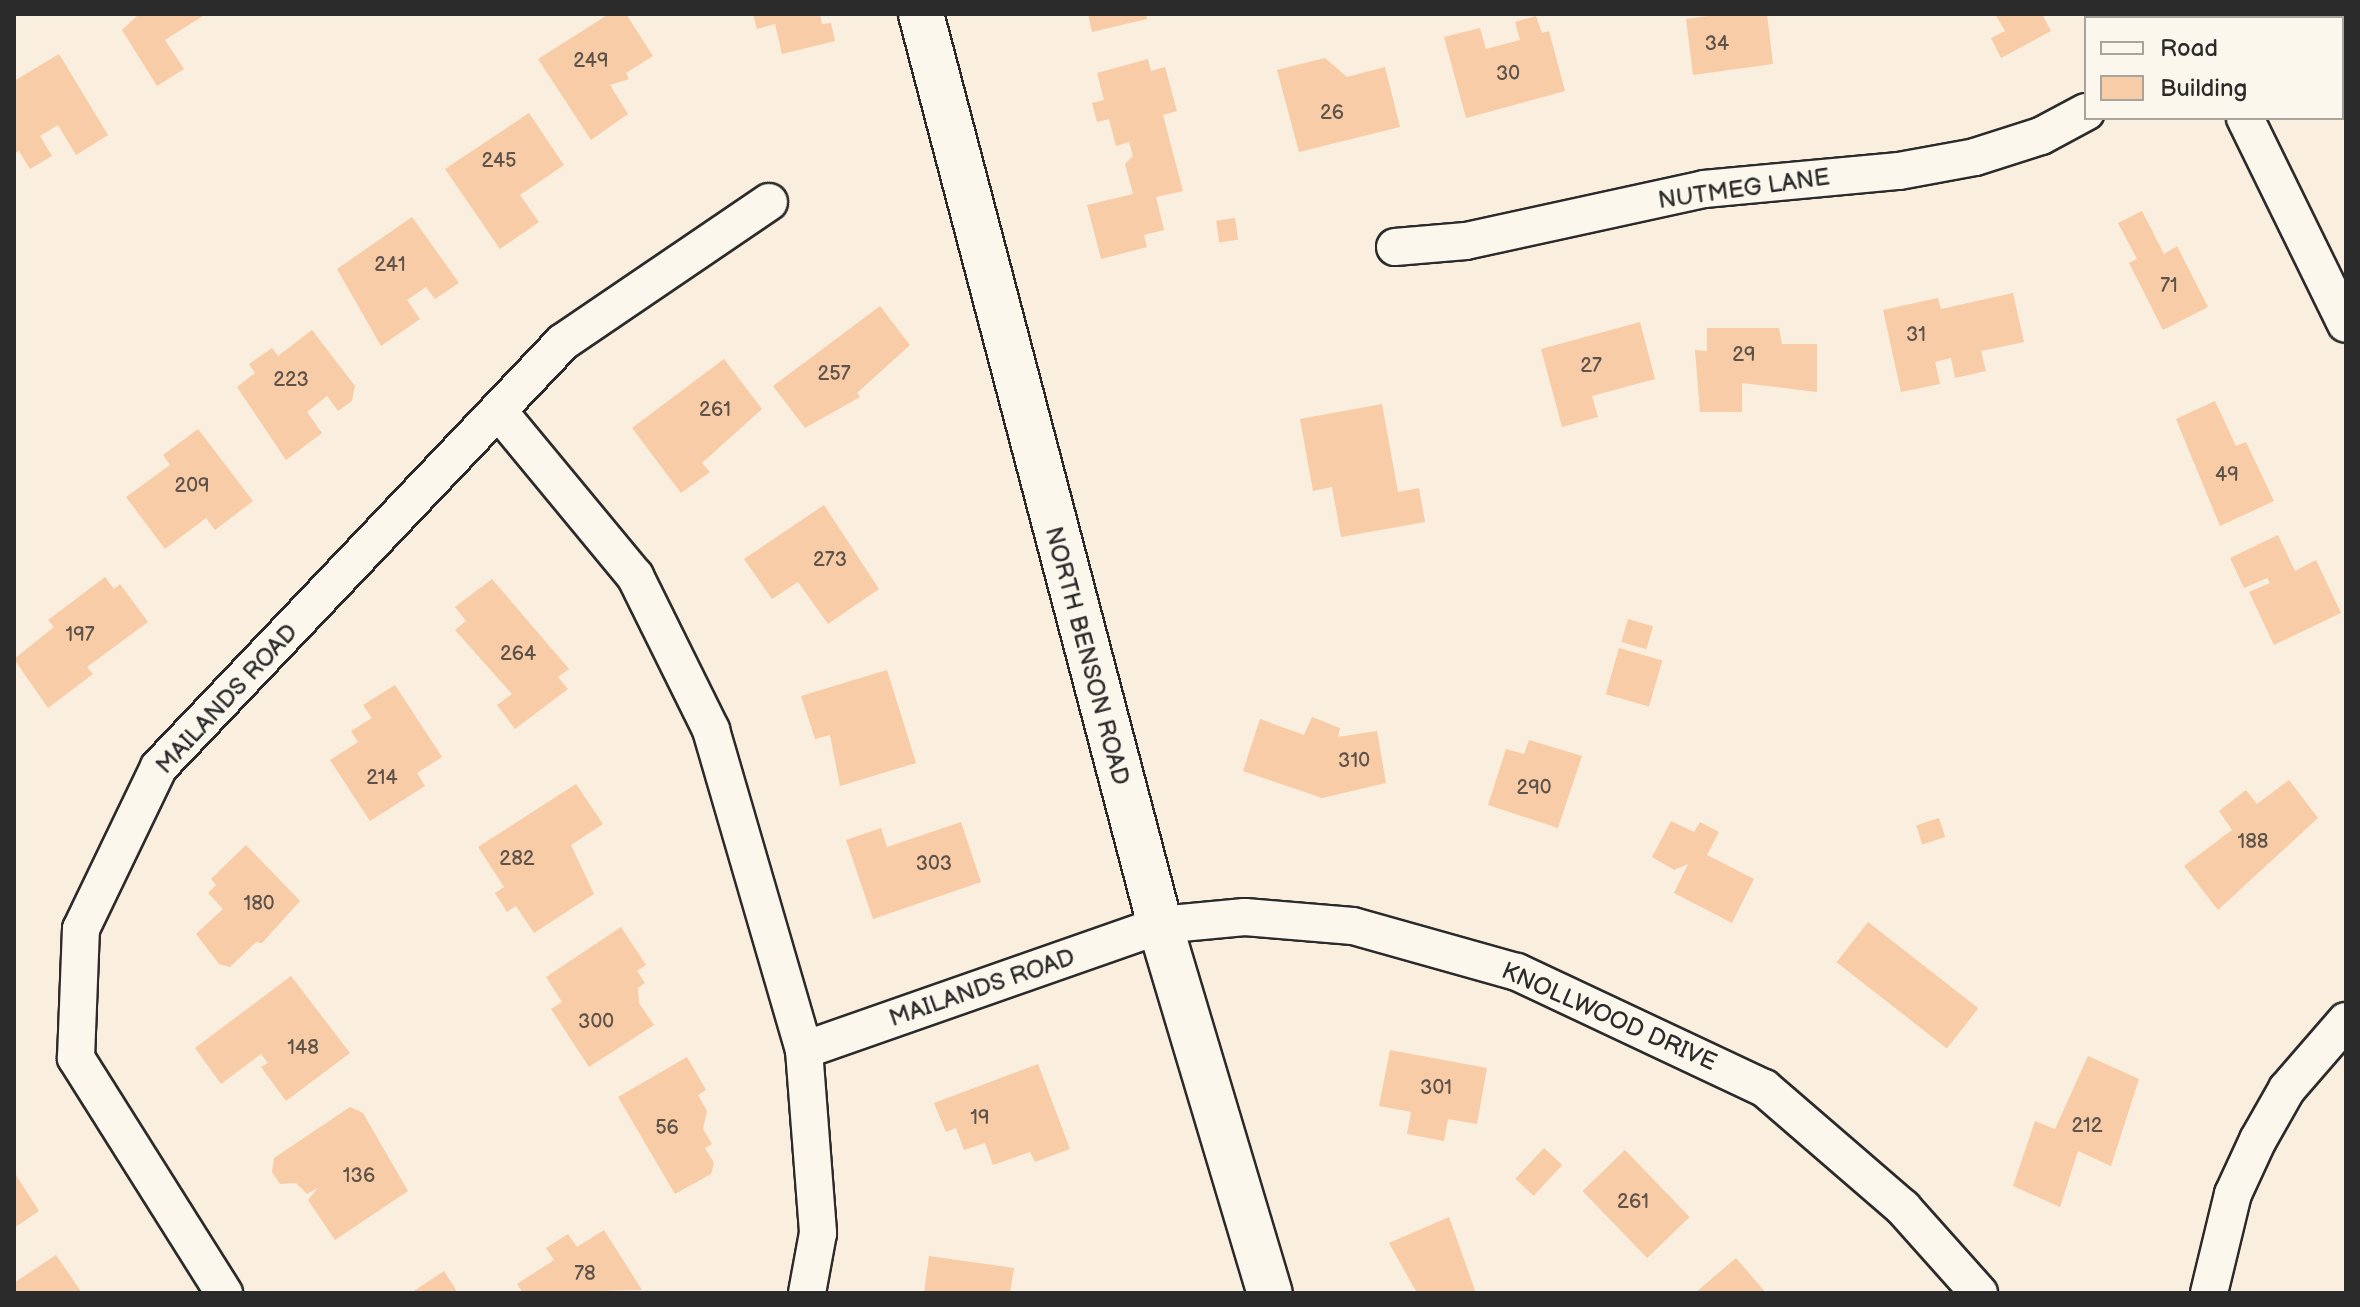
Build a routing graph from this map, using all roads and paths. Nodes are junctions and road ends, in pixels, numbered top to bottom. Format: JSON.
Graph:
{"nodes":[{"id":1,"x":921,"y":14,"type":"edge"},
{"id":2,"x":2084,"y":113,"type":"edge"},
{"id":3,"x":2246,"y":120,"type":"edge"},
{"id":4,"x":769,"y":202,"type":"dead end"},
{"id":5,"x":1395,"y":247,"type":"dead end"},
{"id":6,"x":2346,"y":324,"type":"edge"},
{"id":7,"x":500,"y":413,"type":"junction"},
{"id":8,"x":1160,"y":925,"type":"junction"},
{"id":9,"x":2346,"y":1021,"type":"edge"},
{"id":10,"x":804,"y":1050,"type":"junction"},
{"id":11,"x":224,"y":1293,"type":"edge"},
{"id":12,"x":807,"y":1293,"type":"edge"},
{"id":13,"x":1270,"y":1293,"type":"edge"},
{"id":14,"x":1979,"y":1293,"type":"edge"},
{"id":15,"x":2209,"y":1293,"type":"edge"}],
"edges":[{"from":1,"to":8,"type":"main road","name":"NORTH BENSON ROAD"},
{"from":2,"to":5,"type":"street","name":"NUTMEG LANE"},
{"from":3,"to":6,"type":"street"},
{"from":4,"to":7,"type":"street","name":"MAILANDS ROAD"},
{"from":7,"to":10,"type":"street"},
{"from":7,"to":11,"type":"street","name":"MAILANDS ROAD"},
{"from":8,"to":10,"type":"street","name":"MAILANDS ROAD"},
{"from":8,"to":13,"type":"main road","name":"NORTH BENSON ROAD"},
{"from":8,"to":14,"type":"street","name":"KNOLLWOOD DRIVE"},
{"from":9,"to":15,"type":"street"},
{"from":10,"to":12,"type":"street"}]}
